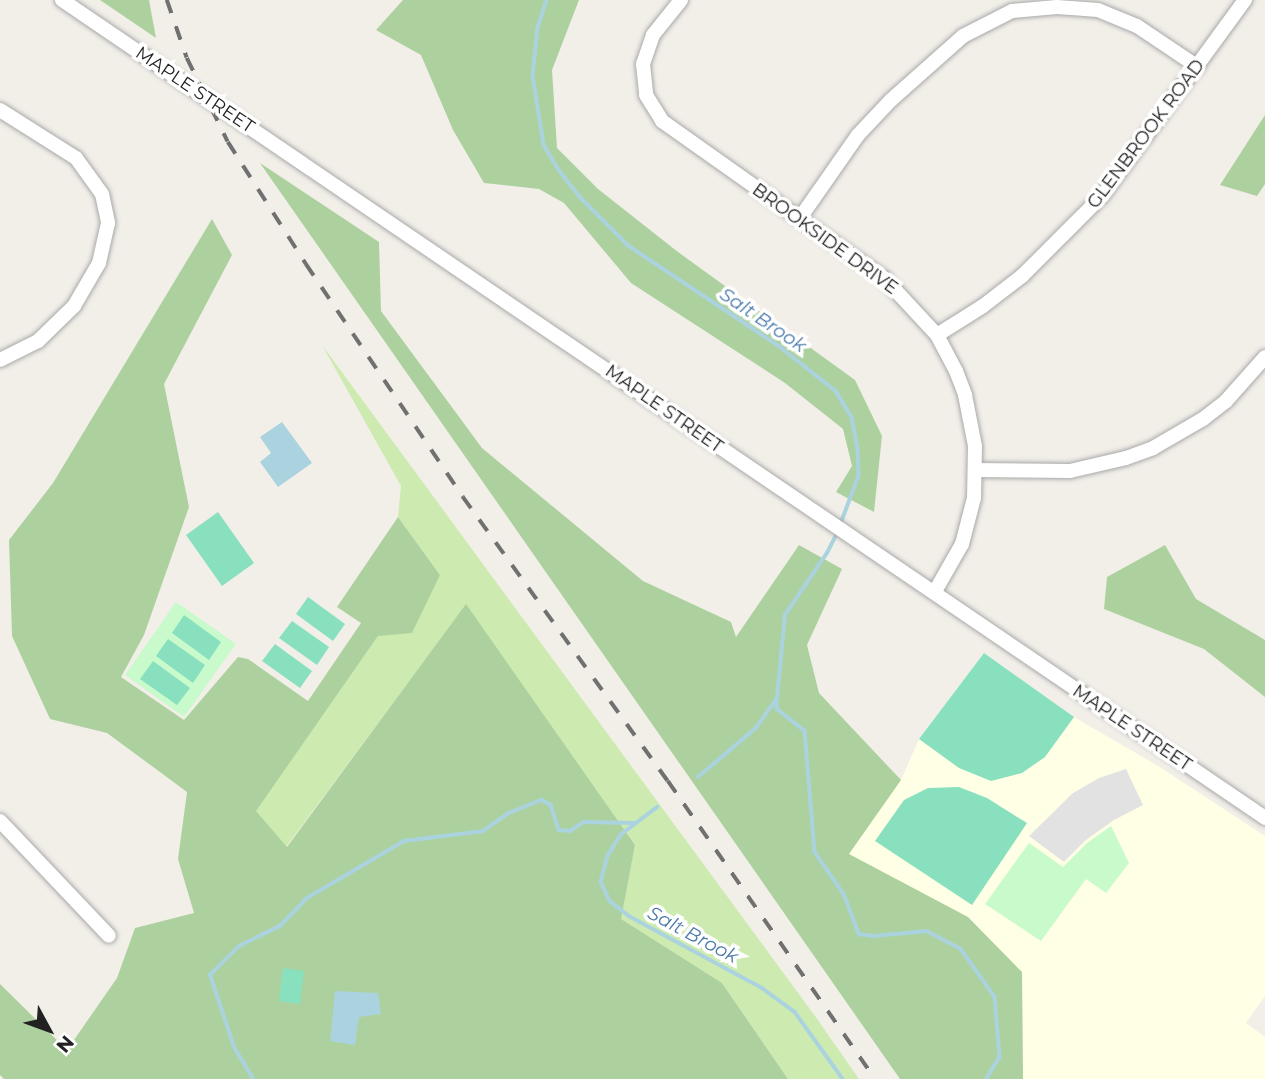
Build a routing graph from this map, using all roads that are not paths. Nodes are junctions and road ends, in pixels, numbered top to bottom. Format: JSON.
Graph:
{"nodes":[{"id":1,"x":62,"y":0,"type":"edge"},
{"id":2,"x":681,"y":0,"type":"edge"},
{"id":3,"x":1245,"y":0,"type":"edge"},
{"id":4,"x":1198,"y":67,"type":"junction"},
{"id":5,"x":0,"y":110,"type":"edge"},
{"id":6,"x":800,"y":218,"type":"junction"},
{"id":7,"x":937,"y":335,"type":"junction"},
{"id":8,"x":1265,"y":357,"type":"edge"},
{"id":9,"x":0,"y":360,"type":"edge"},
{"id":10,"x":976,"y":470,"type":"junction"},
{"id":11,"x":934,"y":593,"type":"junction"},
{"id":12,"x":1265,"y":818,"type":"edge"},
{"id":13,"x":0,"y":821,"type":"edge"},
{"id":14,"x":109,"y":936,"type":"dead end"}],
"edges":[{"from":1,"to":11,"type":"street","name":"MAPLE STREET"},
{"from":2,"to":6,"type":"street","name":"BROOKSIDE DRIVE"},
{"from":3,"to":4,"type":"street","name":"GLENBROOK ROAD"},
{"from":4,"to":6,"type":"street"},
{"from":4,"to":7,"type":"street","name":"GLENBROOK ROAD"},
{"from":5,"to":9,"type":"street"},
{"from":6,"to":7,"type":"street","name":"BROOKSIDE DRIVE"},
{"from":7,"to":10,"type":"street","name":"BROOKSIDE DRIVE"},
{"from":8,"to":10,"type":"street"},
{"from":10,"to":11,"type":"street","name":"BROOKSIDE DRIVE"},
{"from":11,"to":12,"type":"street","name":"MAPLE STREET"},
{"from":13,"to":14,"type":"street"}]}
